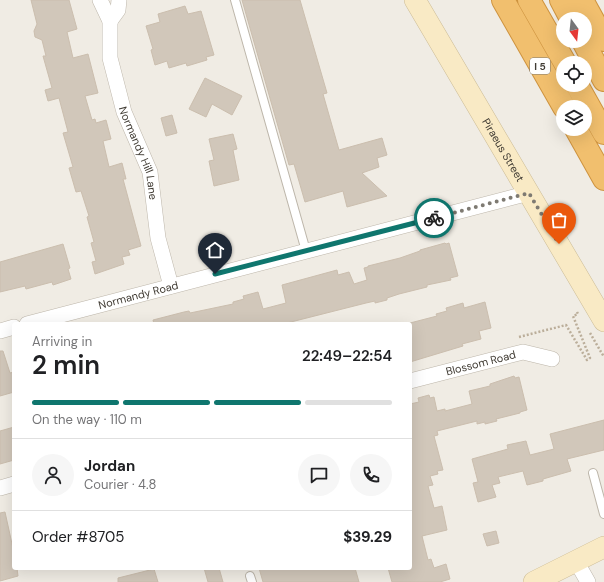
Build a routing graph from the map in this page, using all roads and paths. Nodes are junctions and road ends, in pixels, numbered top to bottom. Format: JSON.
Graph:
{"nodes":[{"id":1,"x":100,"y":0,"type":"edge"},
{"id":2,"x":119,"y":0,"type":"edge"},
{"id":3,"x":235,"y":0,"type":"edge"},
{"id":4,"x":415,"y":0,"type":"edge"},
{"id":5,"x":500,"y":0,"type":"edge"},
{"id":6,"x":503,"y":0,"type":"edge"},
{"id":7,"x":529,"y":0,"type":"edge"},
{"id":8,"x":561,"y":0,"type":"edge"},
{"id":9,"x":582,"y":0,"type":"edge"},
{"id":10,"x":597,"y":0,"type":"edge"},
{"id":11,"x":567,"y":12,"type":"edge"},
{"id":12,"x":110,"y":21,"type":"junction"},
{"id":13,"x":517,"y":25,"type":"junction"},
{"id":14,"x":596,"y":39,"type":"edge"},
{"id":15,"x":561,"y":56,"type":"edge"},
{"id":16,"x":604,"y":80,"type":"edge"},
{"id":17,"x":581,"y":92,"type":"edge"},
{"id":18,"x":560,"y":100,"type":"edge"},
{"id":19,"x":604,"y":133,"type":"edge"},
{"id":20,"x":580,"y":136,"type":"edge"},
{"id":21,"x":604,"y":179,"type":"edge"},
{"id":22,"x":529,"y":193,"type":"junction"},
{"id":23,"x":306,"y":251,"type":"junction"},
{"id":24,"x":171,"y":286,"type":"junction"},
{"id":25,"x":576,"y":308,"type":"dead end"},
{"id":26,"x":578,"y":314,"type":"junction"},
{"id":27,"x":581,"y":318,"type":"dead end"},
{"id":28,"x":35,"y":322,"type":"edge"},
{"id":29,"x":596,"y":324,"type":"edge"},
{"id":30,"x":12,"y":328,"type":"edge"},
{"id":31,"x":0,"y":331,"type":"edge"},
{"id":32,"x":512,"y":339,"type":"dead end"},
{"id":33,"x":604,"y":357,"type":"edge"},
{"id":34,"x":552,"y":359,"type":"dead end"},
{"id":35,"x":412,"y":380,"type":"edge"},
{"id":36,"x":593,"y":473,"type":"dead end"},
{"id":37,"x":12,"y":485,"type":"edge"},
{"id":38,"x":0,"y":488,"type":"edge"},
{"id":39,"x":604,"y":514,"type":"edge"},
{"id":40,"x":604,"y":547,"type":"edge"},
{"id":41,"x":576,"y":561,"type":"junction"},
{"id":42,"x":534,"y":582,"type":"edge"},
{"id":43,"x":588,"y":582,"type":"edge"}],
"edges":[{"from":1,"to":12,"type":"street","name":"Normandy Hill Lane"},
{"from":2,"to":12,"type":"street","name":"Normandy Hill Lane"},
{"from":3,"to":23,"type":"lane"},
{"from":4,"to":22,"type":"main road","name":"Piraeus Street"},
{"from":5,"to":13,"type":"highway"},
{"from":6,"to":13,"type":"highway","number":"I 5"},
{"from":7,"to":15,"type":"highway"},
{"from":8,"to":11,"type":"highway"},
{"from":9,"to":14,"type":"highway"},
{"from":10,"to":14,"type":"highway"},
{"from":12,"to":24,"type":"street","name":"Normandy Hill Lane"},
{"from":13,"to":18,"type":"highway","number":"I 5"},
{"from":14,"to":16,"type":"highway"},
{"from":17,"to":19,"type":"highway"},
{"from":20,"to":21,"type":"highway"},
{"from":22,"to":23,"type":"street","name":"Normandy Road"},
{"from":22,"to":29,"type":"main road","name":"Piraeus Street"},
{"from":23,"to":24,"type":"street","name":"Normandy Road"},
{"from":24,"to":28,"type":"street","name":"Normandy Road"},
{"from":25,"to":26,"type":"path"},
{"from":26,"to":27,"type":"path"},
{"from":26,"to":32,"type":"path"},
{"from":29,"to":33,"type":"path"},
{"from":30,"to":31,"type":"street"},
{"from":34,"to":35,"type":"street","name":"Blossom Road"},
{"from":36,"to":39,"type":"lane"},
{"from":37,"to":38,"type":"street"},
{"from":40,"to":41,"type":"main road"},
{"from":41,"to":42,"type":"main road"},
{"from":41,"to":43,"type":"street"}]}
